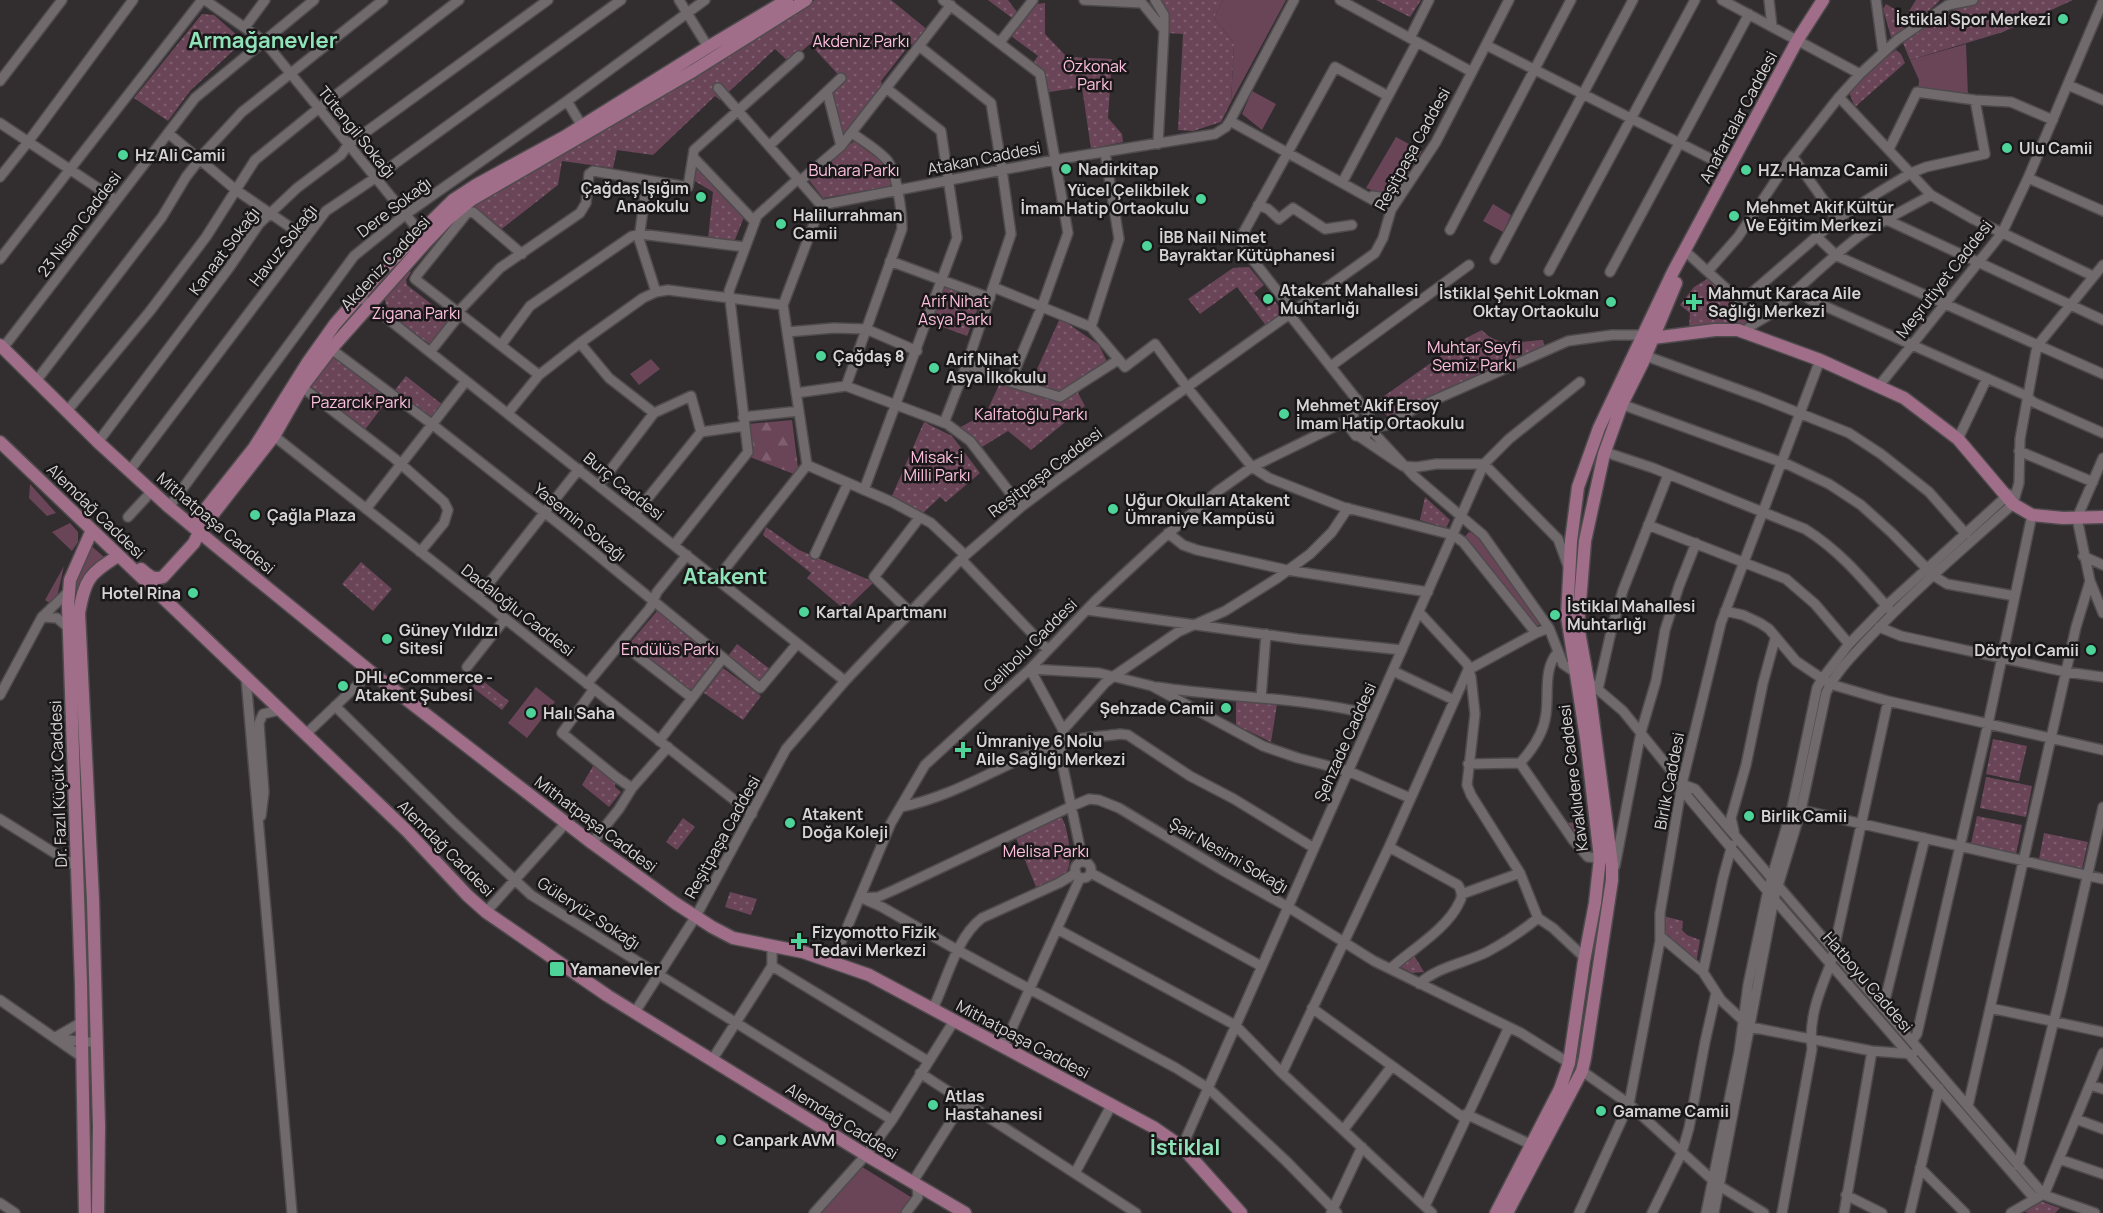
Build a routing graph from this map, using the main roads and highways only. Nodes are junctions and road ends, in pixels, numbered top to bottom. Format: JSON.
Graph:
{"nodes":[{"id":1,"x":787,"y":0,"type":"edge"},
{"id":2,"x":806,"y":0,"type":"edge"},
{"id":3,"x":1823,"y":0,"type":"edge"},
{"id":4,"x":424,"y":237,"type":"junction"},
{"id":5,"x":1648,"y":336,"type":"junction"},
{"id":6,"x":2,"y":346,"type":"edge"},
{"id":7,"x":1617,"y":403,"type":"junction"},
{"id":8,"x":270,"y":433,"type":"junction"},
{"id":9,"x":0,"y":442,"type":"edge"},
{"id":10,"x":76,"y":515,"type":"junction"},
{"id":11,"x":2103,"y":517,"type":"edge"},
{"id":12,"x":196,"y":529,"type":"junction"},
{"id":13,"x":92,"y":530,"type":"junction"},
{"id":14,"x":216,"y":546,"type":"junction"},
{"id":15,"x":118,"y":556,"type":"junction"},
{"id":16,"x":165,"y":600,"type":"junction"},
{"id":17,"x":1605,"y":857,"type":"junction"},
{"id":18,"x":1598,"y":879,"type":"junction"},
{"id":19,"x":1612,"y":880,"type":"junction"},
{"id":20,"x":1569,"y":1063,"type":"junction"},
{"id":21,"x":1582,"y":1071,"type":"junction"},
{"id":22,"x":86,"y":1213,"type":"edge"},
{"id":23,"x":98,"y":1213,"type":"edge"},
{"id":24,"x":965,"y":1213,"type":"edge"},
{"id":25,"x":1241,"y":1213,"type":"edge"},
{"id":26,"x":1496,"y":1213,"type":"edge"},
{"id":27,"x":1507,"y":1213,"type":"edge"}],
"edges":[{"from":1,"to":4,"type":"main road","name":"Akdeniz Caddesi"},
{"from":2,"to":4,"type":"main road","name":"Akdeniz Caddesi"},
{"from":3,"to":5,"type":"main road","name":"Anafartalar Caddesi"},
{"from":4,"to":8,"type":"main road","name":"Akdeniz Caddesi"},
{"from":4,"to":8,"type":"main road","name":"Akdeniz Caddesi"},
{"from":5,"to":7,"type":"main road","name":"Kavaklıdere Caddesi"},
{"from":5,"to":7,"type":"main road","name":"Kavaklıdere Caddesi"},
{"from":5,"to":11,"type":"main road"},
{"from":6,"to":12,"type":"main road","name":"Mithatpaşa Caddesi"},
{"from":7,"to":17,"type":"main road","name":"Kavaklıdere Caddesi"},
{"from":7,"to":17,"type":"main road","name":"Kavaklıdere Caddesi"},
{"from":8,"to":12,"type":"main road","name":"Akdeniz Caddesi"},
{"from":9,"to":10,"type":"main road","name":"Alemdağ Caddesi"},
{"from":10,"to":12,"type":"main road","name":"Akdeniz Caddesi"},
{"from":10,"to":13,"type":"main road","name":"Alemdağ Caddesi"},
{"from":12,"to":14,"type":"main road","name":"Mithatpaşa Caddesi"},
{"from":13,"to":15,"type":"main road","name":"Alemdağ Caddesi"},
{"from":13,"to":22,"type":"main road","name":"Dr. Fazıl Küçük Caddesi"},
{"from":14,"to":16,"type":"main road"},
{"from":14,"to":25,"type":"main road","name":"Mithatpaşa Caddesi"},
{"from":15,"to":16,"type":"main road","name":"Alemdağ Caddesi"},
{"from":15,"to":23,"type":"main road","name":"Dr. Fazıl Küçük Caddesi"},
{"from":16,"to":24,"type":"main road","name":"Alemdağ Caddesi"},
{"from":17,"to":18,"type":"main road","name":"Kavaklıdere Caddesi"},
{"from":17,"to":19,"type":"main road","name":"Kavaklıdere Caddesi"},
{"from":18,"to":19,"type":"main road"},
{"from":18,"to":20,"type":"main road","name":"Kavaklıdere Caddesi"},
{"from":19,"to":21,"type":"main road","name":"Kavaklıdere Caddesi"},
{"from":20,"to":21,"type":"main road"},
{"from":20,"to":26,"type":"main road","name":"Kavaklıdere Caddesi"},
{"from":21,"to":27,"type":"main road","name":"Kavaklıdere Caddesi"}]}
